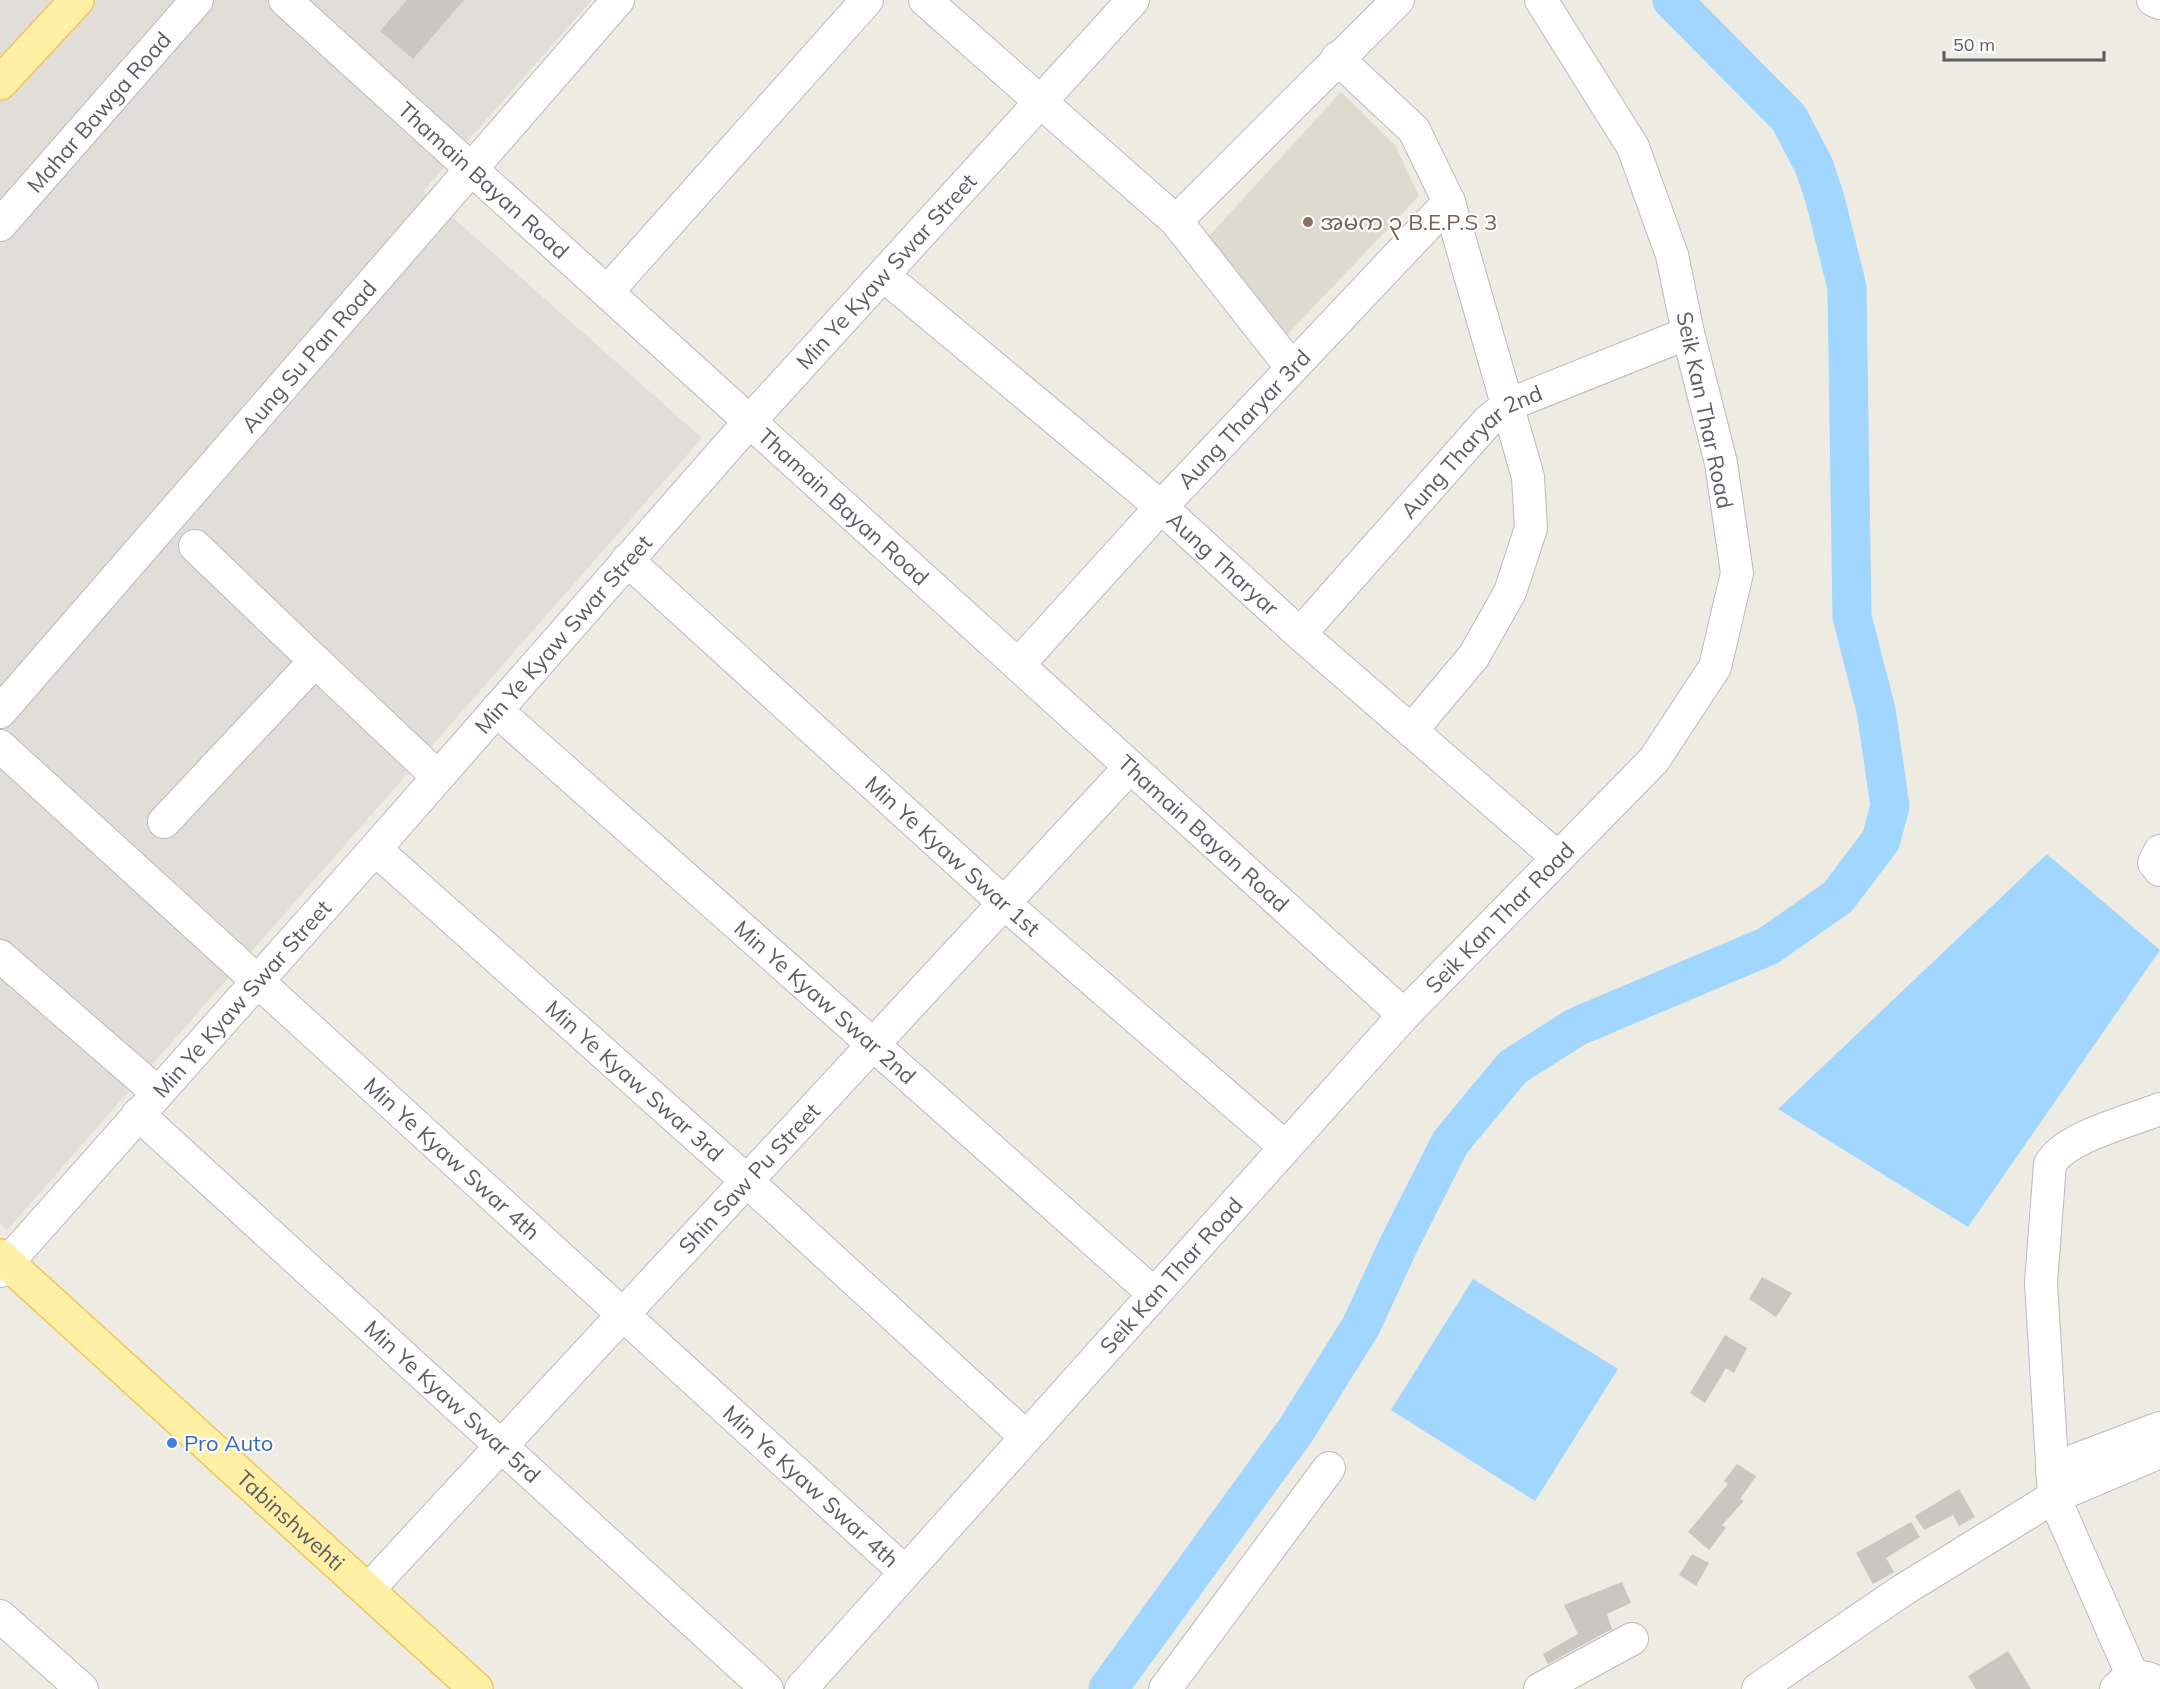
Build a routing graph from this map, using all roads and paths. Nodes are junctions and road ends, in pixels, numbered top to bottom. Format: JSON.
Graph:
{"nodes":[{"id":1,"x":77,"y":0,"type":"edge"},
{"id":2,"x":198,"y":0,"type":"edge"},
{"id":3,"x":285,"y":0,"type":"edge"},
{"id":4,"x":618,"y":0,"type":"edge"},
{"id":5,"x":867,"y":0,"type":"edge"},
{"id":6,"x":926,"y":0,"type":"edge"},
{"id":7,"x":1133,"y":0,"type":"edge"},
{"id":8,"x":1398,"y":0,"type":"edge"},
{"id":9,"x":1541,"y":0,"type":"edge"},
{"id":10,"x":2153,"y":0,"type":"edge"},
{"id":11,"x":2160,"y":3,"type":"edge"},
{"id":12,"x":1337,"y":58,"type":"junction"},
{"id":13,"x":0,"y":83,"type":"edge"},
{"id":14,"x":1041,"y":101,"type":"junction"},
{"id":15,"x":471,"y":168,"type":"junction"},
{"id":16,"x":1449,"y":202,"type":"junction"},
{"id":17,"x":1176,"y":221,"type":"junction"},
{"id":18,"x":0,"y":225,"type":"edge"},
{"id":19,"x":882,"y":275,"type":"junction"},
{"id":20,"x":607,"y":292,"type":"junction"},
{"id":21,"x":1688,"y":333,"type":"junction"},
{"id":22,"x":1292,"y":368,"type":"junction"},
{"id":23,"x":1508,"y":405,"type":"junction"},
{"id":24,"x":750,"y":421,"type":"junction"},
{"id":25,"x":1161,"y":507,"type":"junction"},
{"id":26,"x":195,"y":546,"type":"dead end"},
{"id":27,"x":627,"y":560,"type":"junction"},
{"id":28,"x":1300,"y":634,"type":"junction"},
{"id":29,"x":315,"y":661,"type":"junction"},
{"id":30,"x":1018,"y":665,"type":"junction"},
{"id":31,"x":496,"y":710,"type":"junction"},
{"id":32,"x":0,"y":712,"type":"edge"},
{"id":33,"x":1411,"y":731,"type":"junction"},
{"id":34,"x":0,"y":746,"type":"edge"},
{"id":35,"x":1130,"y":767,"type":"junction"},
{"id":36,"x":438,"y":777,"type":"junction"},
{"id":37,"x":164,"y":822,"type":"dead end"},
{"id":38,"x":375,"y":849,"type":"junction"},
{"id":39,"x":2160,"y":851,"type":"edge"},
{"id":40,"x":1558,"y":858,"type":"junction"},
{"id":41,"x":2160,"y":870,"type":"edge"},
{"id":42,"x":1004,"y":903,"type":"junction"},
{"id":43,"x":0,"y":956,"type":"edge"},
{"id":44,"x":257,"y":980,"type":"junction"},
{"id":45,"x":1404,"y":1015,"type":"junction"},
{"id":46,"x":874,"y":1045,"type":"junction"},
{"id":47,"x":148,"y":1104,"type":"junction"},
{"id":48,"x":2160,"y":1109,"type":"edge"},
{"id":49,"x":1284,"y":1146,"type":"junction"},
{"id":50,"x":748,"y":1182,"type":"junction"},
{"id":51,"x":3,"y":1263,"type":"edge"},
{"id":52,"x":1154,"y":1293,"type":"junction"},
{"id":53,"x":623,"y":1314,"type":"junction"},
{"id":54,"x":2160,"y":1428,"type":"edge"},
{"id":55,"x":1026,"y":1437,"type":"junction"},
{"id":56,"x":501,"y":1446,"type":"junction"},
{"id":57,"x":2160,"y":1452,"type":"edge"},
{"id":58,"x":1329,"y":1468,"type":"dead end"},
{"id":59,"x":2053,"y":1483,"type":"junction"},
{"id":60,"x":905,"y":1572,"type":"junction"},
{"id":61,"x":368,"y":1590,"type":"junction"},
{"id":62,"x":0,"y":1616,"type":"edge"},
{"id":63,"x":1632,"y":1639,"type":"dead end"},
{"id":64,"x":2136,"y":1684,"type":"edge"},
{"id":65,"x":82,"y":1689,"type":"edge"},
{"id":66,"x":476,"y":1689,"type":"edge"},
{"id":67,"x":767,"y":1689,"type":"edge"},
{"id":68,"x":801,"y":1689,"type":"edge"},
{"id":69,"x":1165,"y":1689,"type":"edge"},
{"id":70,"x":1540,"y":1689,"type":"edge"},
{"id":71,"x":1758,"y":1689,"type":"edge"}],
"edges":[{"from":1,"to":13,"type":"main road"},
{"from":2,"to":18,"type":"street","name":"Mahar Bawga Road"},
{"from":3,"to":15,"type":"street","name":"Thamain Bayan Road"},
{"from":4,"to":15,"type":"street","name":"Aung Su Pan Road"},
{"from":5,"to":20,"type":"street"},
{"from":6,"to":14,"type":"street"},
{"from":7,"to":14,"type":"street","name":"Min Ye Kyaw Swar Street"},
{"from":8,"to":12,"type":"street"},
{"from":9,"to":21,"type":"street","name":"Seik Kan Thar Road"},
{"from":10,"to":11,"type":"street"},
{"from":12,"to":16,"type":"street"},
{"from":12,"to":17,"type":"street"},
{"from":14,"to":17,"type":"street"},
{"from":14,"to":19,"type":"street","name":"Min Ye Kyaw Swar Street"},
{"from":15,"to":20,"type":"street","name":"Thamain Bayan Road"},
{"from":15,"to":32,"type":"street","name":"Aung Su Pan Road"},
{"from":16,"to":22,"type":"street","name":"Aung Tharyar 3rd"},
{"from":16,"to":23,"type":"street"},
{"from":17,"to":22,"type":"street"},
{"from":19,"to":24,"type":"street","name":"Min Ye Kyaw Swar Street"},
{"from":19,"to":25,"type":"street","name":"Aung Tharyar"},
{"from":20,"to":24,"type":"street","name":"Thamain Bayan Road"},
{"from":21,"to":23,"type":"street","name":"Aung Tharyar 2nd"},
{"from":21,"to":40,"type":"street","name":"Seik Kan Thar Road"},
{"from":22,"to":25,"type":"street","name":"Aung Tharyar 3rd"},
{"from":23,"to":28,"type":"street","name":"Aung Tharyar 2nd"},
{"from":23,"to":33,"type":"street"},
{"from":24,"to":27,"type":"street","name":"Min Ye Kyaw Swar Street"},
{"from":24,"to":30,"type":"street","name":"Thamain Bayan Road"},
{"from":25,"to":28,"type":"street","name":"Aung Tharyar"},
{"from":25,"to":30,"type":"street","name":"Aung Tharyar 3rd"},
{"from":26,"to":29,"type":"street"},
{"from":27,"to":31,"type":"street","name":"Min Ye Kyaw Swar Street"},
{"from":27,"to":42,"type":"street","name":"Min Ye Kyaw Swar 1st"},
{"from":28,"to":33,"type":"street","name":"Aung Tharyar"},
{"from":29,"to":36,"type":"street"},
{"from":29,"to":37,"type":"street"},
{"from":30,"to":35,"type":"street","name":"Thamain Bayan Road"},
{"from":31,"to":36,"type":"street","name":"Min Ye Kyaw Swar Street"},
{"from":31,"to":46,"type":"street","name":"Min Ye Kyaw Swar 2nd"},
{"from":33,"to":40,"type":"street","name":"Aung Tharyar"},
{"from":34,"to":44,"type":"street","name":"Min Ye Kyaw Swar 4th"},
{"from":35,"to":42,"type":"street","name":"Shin Saw Pu Street"},
{"from":35,"to":45,"type":"street","name":"Thamain Bayan Road"},
{"from":36,"to":38,"type":"street","name":"Min Ye Kyaw Swar Street"},
{"from":38,"to":44,"type":"street","name":"Min Ye Kyaw Swar Street"},
{"from":38,"to":50,"type":"street","name":"Min Ye Kyaw Swar 3rd"},
{"from":39,"to":41,"type":"street"},
{"from":40,"to":45,"type":"street","name":"Seik Kan Thar Road"},
{"from":42,"to":46,"type":"street","name":"Shin Saw Pu Street"},
{"from":42,"to":49,"type":"street","name":"Min Ye Kyaw Swar 1st"},
{"from":43,"to":47,"type":"street","name":"Min Ye Kyaw Swar 5rd"},
{"from":44,"to":47,"type":"street","name":"Min Ye Kyaw Swar Street"},
{"from":44,"to":53,"type":"street","name":"Min Ye Kyaw Swar 4th"},
{"from":45,"to":49,"type":"street","name":"Seik Kan Thar Road"},
{"from":46,"to":50,"type":"street","name":"Shin Saw Pu Street"},
{"from":46,"to":52,"type":"street","name":"Min Ye Kyaw Swar 2nd"},
{"from":47,"to":51,"type":"street","name":"Min Ye Kyaw Swar Street"},
{"from":47,"to":56,"type":"street","name":"Min Ye Kyaw Swar 5rd"},
{"from":48,"to":59,"type":"street"},
{"from":49,"to":52,"type":"street","name":"Seik Kan Thar Road"},
{"from":50,"to":53,"type":"street","name":"Shin Saw Pu Street"},
{"from":50,"to":55,"type":"street","name":"Min Ye Kyaw Swar 3rd"},
{"from":51,"to":61,"type":"main road","name":"Tabinshwehti"},
{"from":52,"to":55,"type":"street","name":"Seik Kan Thar Road"},
{"from":53,"to":56,"type":"street","name":"Shin Saw Pu Street"},
{"from":53,"to":60,"type":"street","name":"Min Ye Kyaw Swar 4th"},
{"from":54,"to":59,"type":"street"},
{"from":55,"to":60,"type":"street","name":"Seik Kan Thar Road"},
{"from":56,"to":61,"type":"street","name":"Shin Saw Pu Street"},
{"from":56,"to":67,"type":"street","name":"Min Ye Kyaw Swar 5rd"},
{"from":57,"to":59,"type":"street"},
{"from":58,"to":69,"type":"street"},
{"from":59,"to":64,"type":"street"},
{"from":59,"to":71,"type":"street"},
{"from":60,"to":68,"type":"street","name":"Seik Kan Thar Road"},
{"from":61,"to":66,"type":"main road","name":"Tabinshwehti"},
{"from":62,"to":65,"type":"street"},
{"from":63,"to":70,"type":"street"}]}
